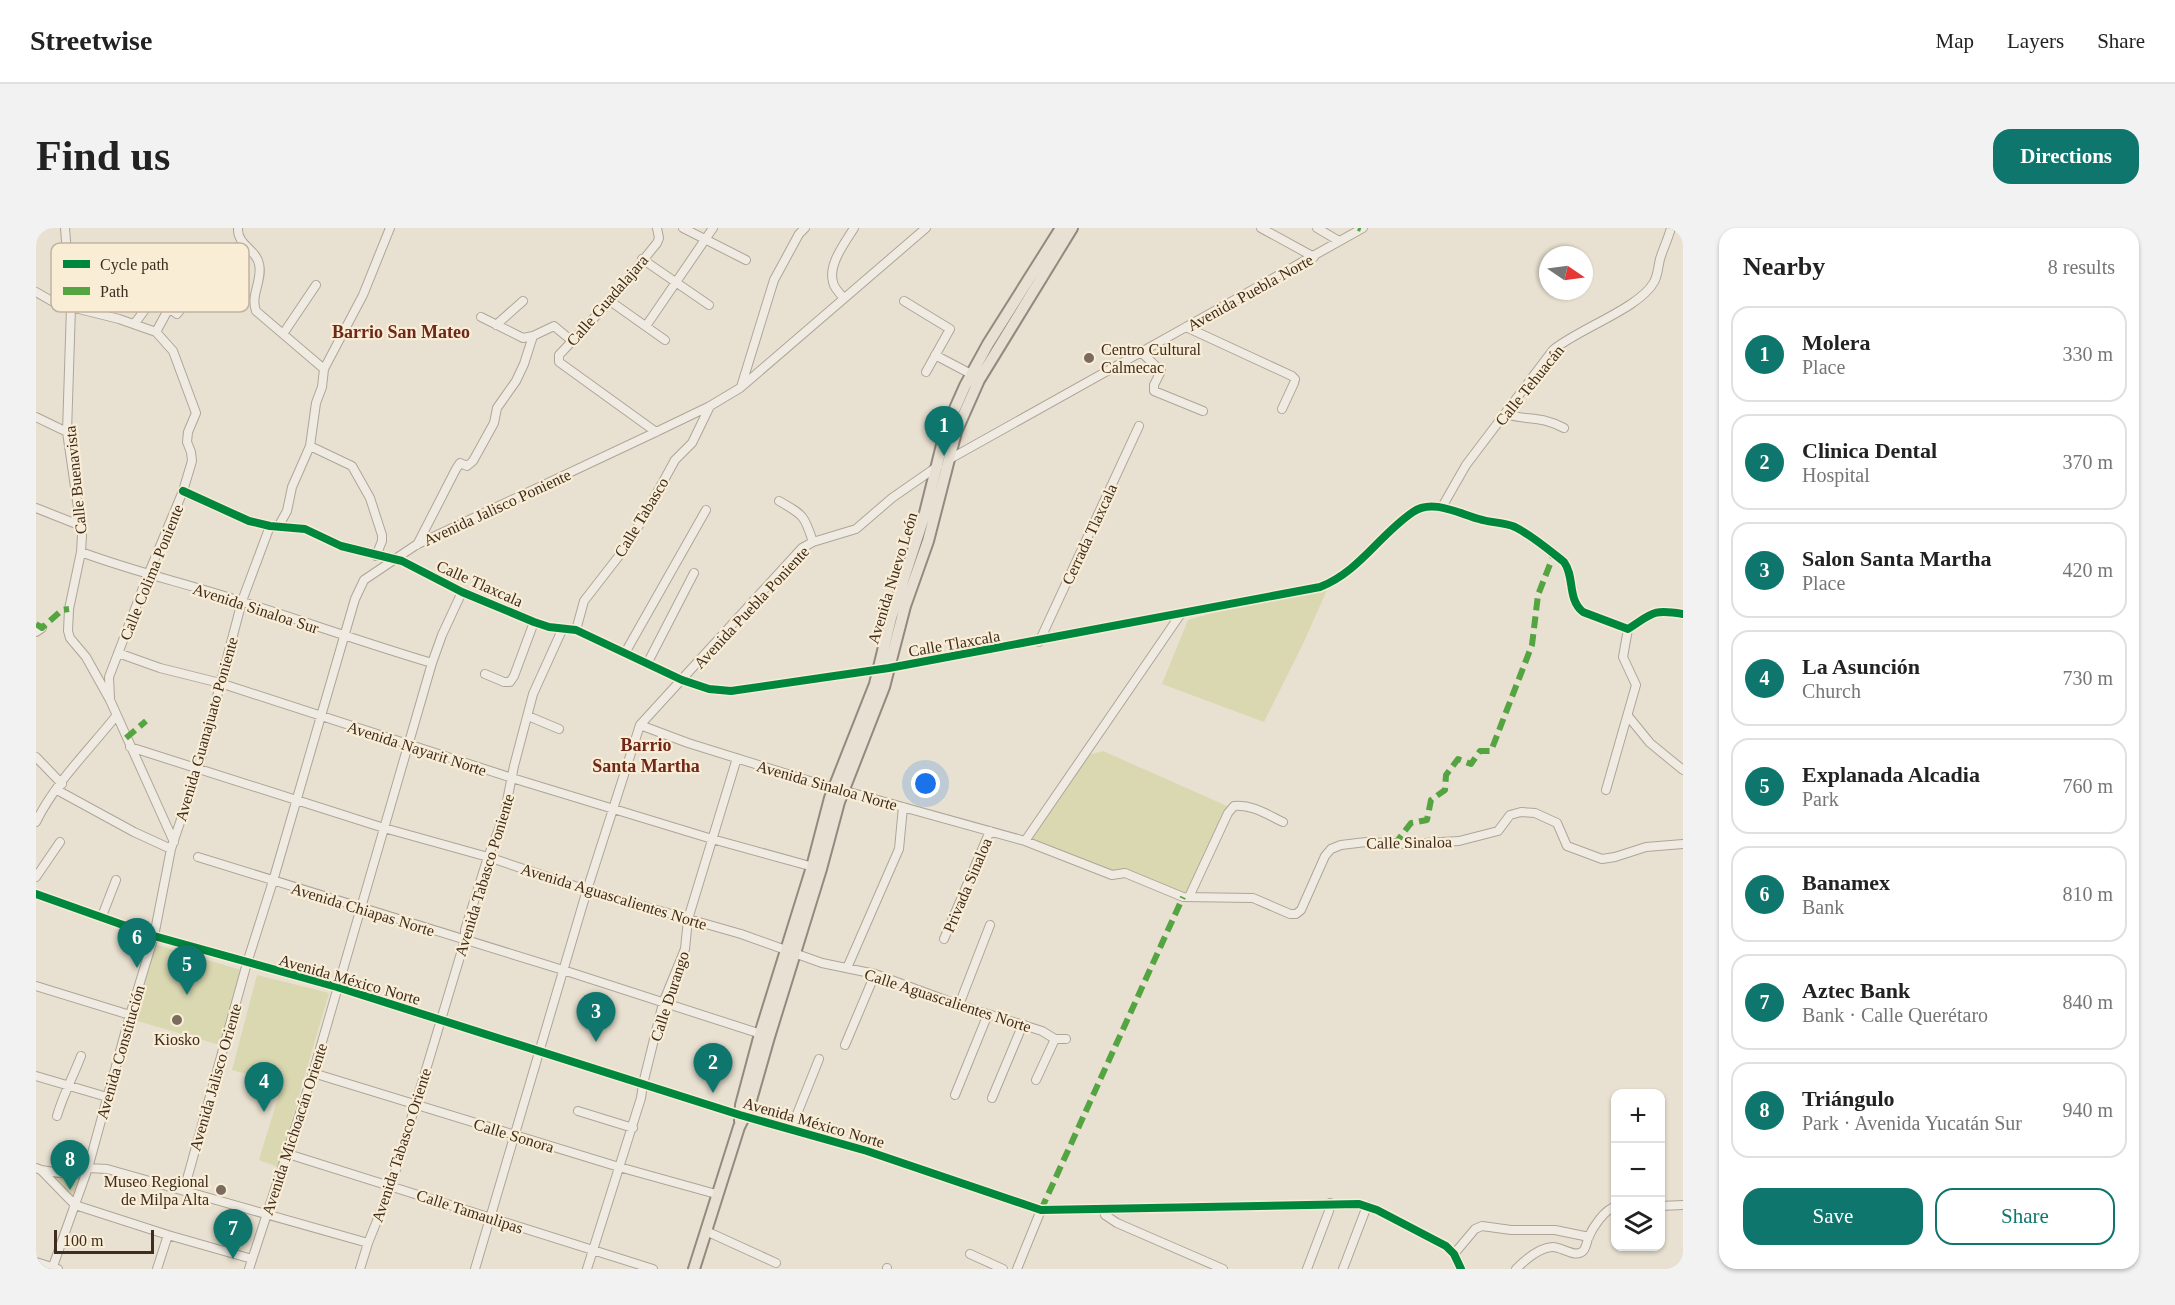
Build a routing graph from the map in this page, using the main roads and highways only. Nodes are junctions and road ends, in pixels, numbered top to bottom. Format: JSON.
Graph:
{"nodes":[{"id":1,"x":1061,"y":228,"type":"edge"},
{"id":2,"x":1072,"y":228,"type":"edge"},
{"id":3,"x":885,"y":668,"type":"junction"},
{"id":4,"x":694,"y":1269,"type":"edge"}],
"edges":[{"from":1,"to":3,"type":"main road","name":"Avenida Nuevo León"},
{"from":2,"to":3,"type":"main road","name":"Avenida Nuevo León"},
{"from":3,"to":4,"type":"main road","name":"Avenida Nuevo León"}]}
